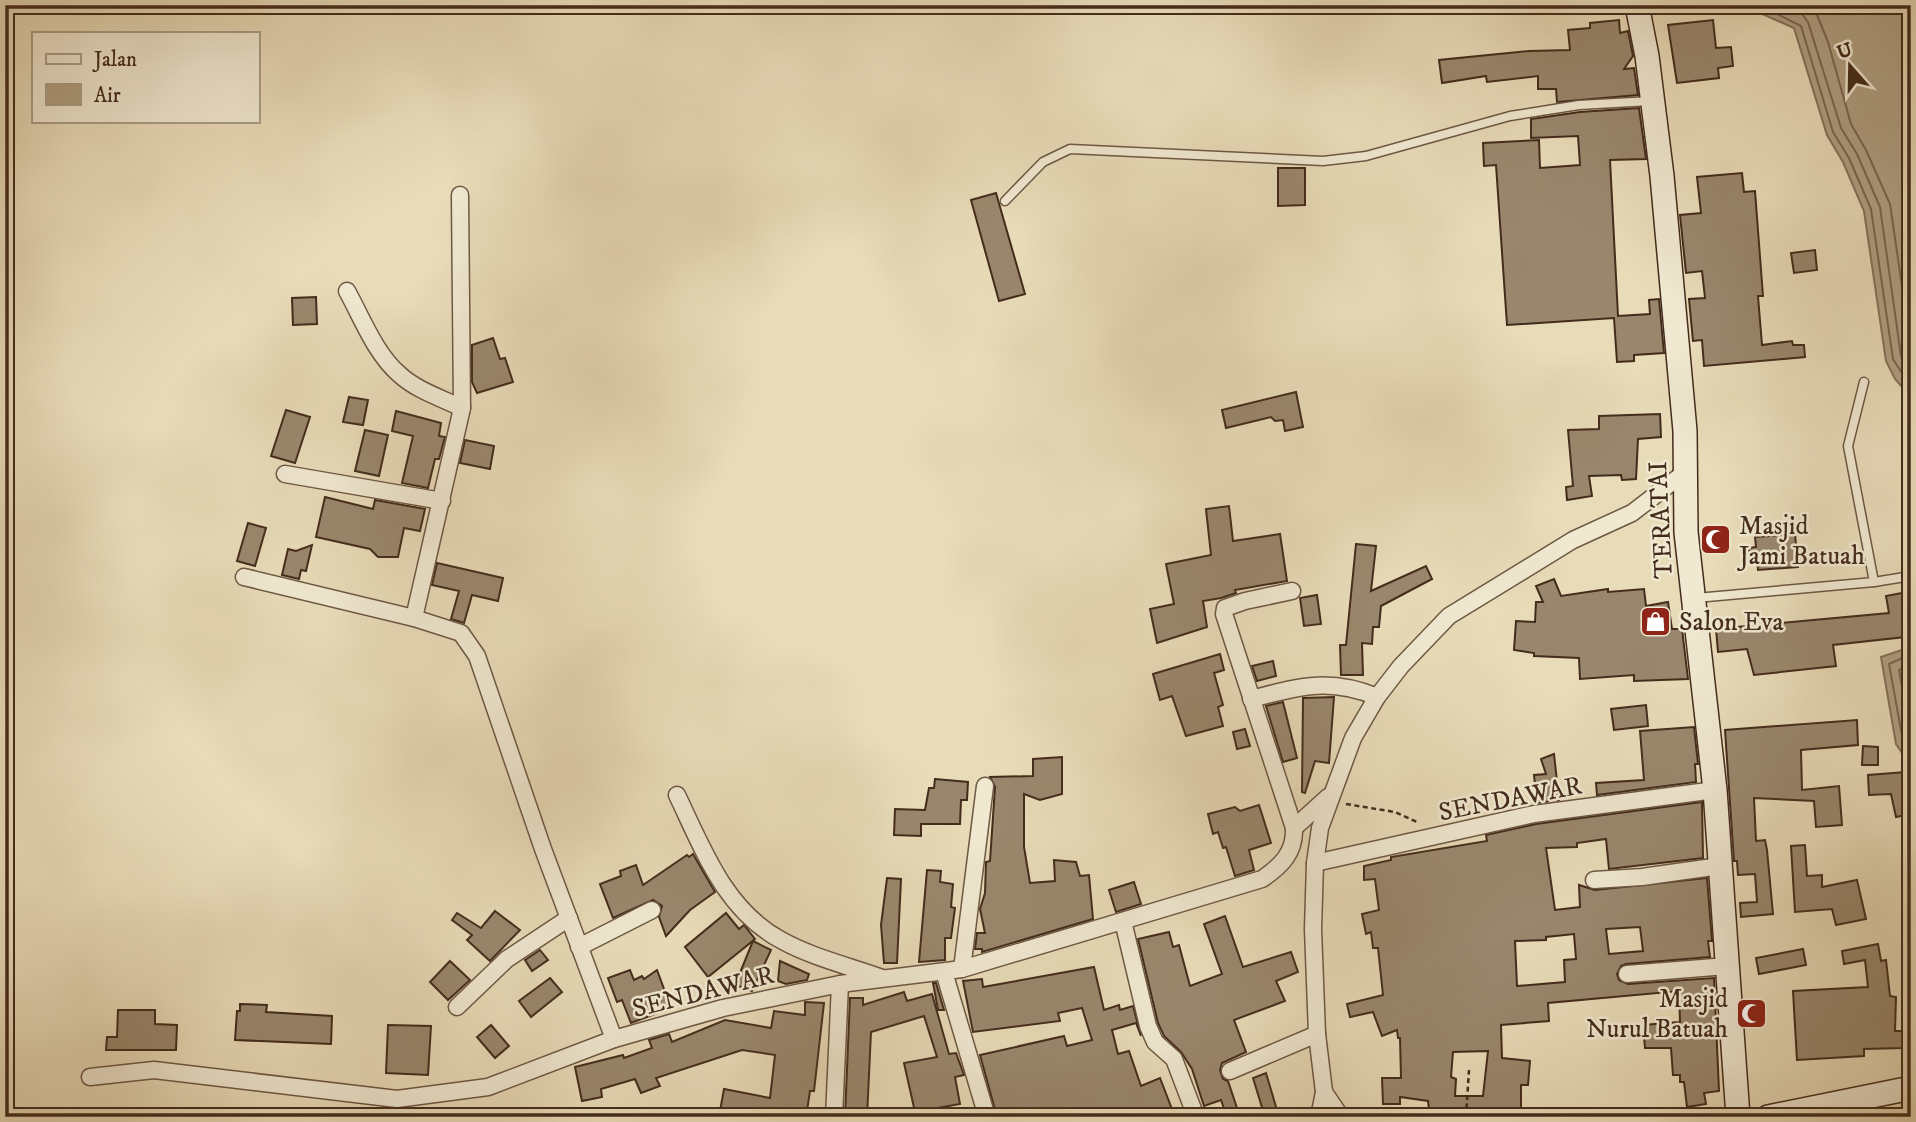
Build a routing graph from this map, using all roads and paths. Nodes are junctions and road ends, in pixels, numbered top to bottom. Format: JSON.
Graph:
{"nodes":[{"id":1,"x":1637,"y":5,"type":"edge"},
{"id":2,"x":1653,"y":101,"type":"junction"},
{"id":3,"x":460,"y":195,"type":"dead end"},
{"id":4,"x":1004,"y":201,"type":"dead end"},
{"id":5,"x":347,"y":291,"type":"dead end"},
{"id":6,"x":1864,"y":382,"type":"dead end"},
{"id":7,"x":462,"y":408,"type":"junction"},
{"id":8,"x":1684,"y":473,"type":"junction"},
{"id":9,"x":285,"y":474,"type":"dead end"},
{"id":10,"x":442,"y":501,"type":"junction"},
{"id":11,"x":1911,"y":576,"type":"edge"},
{"id":12,"x":244,"y":577,"type":"dead end"},
{"id":13,"x":1874,"y":582,"type":"junction"},
{"id":14,"x":1292,"y":591,"type":"dead end"},
{"id":15,"x":1693,"y":599,"type":"junction"},
{"id":16,"x":414,"y":618,"type":"junction"},
{"id":17,"x":1377,"y":697,"type":"junction"},
{"id":18,"x":1251,"y":699,"type":"junction"},
{"id":19,"x":985,"y":786,"type":"dead end"},
{"id":20,"x":1715,"y":790,"type":"junction"},
{"id":21,"x":677,"y":795,"type":"dead end"},
{"id":22,"x":1329,"y":799,"type":"junction"},
{"id":23,"x":1294,"y":828,"type":"junction"},
{"id":24,"x":1436,"y":837,"type":"junction"},
{"id":25,"x":1315,"y":863,"type":"junction"},
{"id":26,"x":1720,"y":866,"type":"junction"},
{"id":27,"x":1594,"y":880,"type":"dead end"},
{"id":28,"x":652,"y":910,"type":"dead end"},
{"id":29,"x":569,"y":919,"type":"junction"},
{"id":30,"x":1123,"y":920,"type":"junction"},
{"id":31,"x":579,"y":947,"type":"junction"},
{"id":32,"x":1727,"y":966,"type":"junction"},
{"id":33,"x":962,"y":969,"type":"junction"},
{"id":34,"x":944,"y":972,"type":"junction"},
{"id":35,"x":1627,"y":974,"type":"dead end"},
{"id":36,"x":884,"y":979,"type":"junction"},
{"id":37,"x":840,"y":984,"type":"junction"},
{"id":38,"x":457,"y":1007,"type":"dead end"},
{"id":39,"x":1317,"y":1034,"type":"junction"},
{"id":40,"x":614,"y":1039,"type":"junction"},
{"id":41,"x":1469,"y":1070,"type":"dead end"},
{"id":42,"x":1230,"y":1071,"type":"dead end"},
{"id":43,"x":90,"y":1077,"type":"dead end"},
{"id":44,"x":1911,"y":1088,"type":"edge"},
{"id":45,"x":1324,"y":1092,"type":"junction"},
{"id":46,"x":834,"y":1117,"type":"edge"},
{"id":47,"x":987,"y":1117,"type":"edge"},
{"id":48,"x":1196,"y":1117,"type":"edge"},
{"id":49,"x":1320,"y":1117,"type":"edge"},
{"id":50,"x":1341,"y":1117,"type":"edge"},
{"id":51,"x":1466,"y":1117,"type":"edge"},
{"id":52,"x":1738,"y":1117,"type":"edge"},
{"id":53,"x":1768,"y":1117,"type":"edge"}],
"edges":[{"from":1,"to":2,"type":"main road","name":"TERATAI"},
{"from":2,"to":4,"type":"lane"},
{"from":2,"to":8,"type":"main road","name":"TERATAI"},
{"from":3,"to":7,"type":"street"},
{"from":5,"to":7,"type":"street"},
{"from":6,"to":13,"type":"lane"},
{"from":7,"to":10,"type":"street"},
{"from":8,"to":15,"type":"main road","name":"TERATAI"},
{"from":8,"to":17,"type":"street"},
{"from":9,"to":10,"type":"street"},
{"from":10,"to":16,"type":"street"},
{"from":11,"to":13,"type":"lane"},
{"from":12,"to":16,"type":"street"},
{"from":13,"to":15,"type":"lane"},
{"from":14,"to":18,"type":"street"},
{"from":15,"to":20,"type":"main road","name":"TERATAI"},
{"from":16,"to":29,"type":"street"},
{"from":17,"to":18,"type":"street"},
{"from":17,"to":22,"type":"street"},
{"from":18,"to":23,"type":"street"},
{"from":19,"to":33,"type":"street"},
{"from":20,"to":24,"type":"street","name":"SENDAWAR"},
{"from":20,"to":26,"type":"main road","name":"TERATAI"},
{"from":21,"to":36,"type":"street"},
{"from":22,"to":23,"type":"street"},
{"from":22,"to":24,"type":"path"},
{"from":22,"to":25,"type":"street"},
{"from":23,"to":30,"type":"street","name":"SENDAWAR"},
{"from":24,"to":25,"type":"street","name":"SENDAWAR"},
{"from":25,"to":39,"type":"street"},
{"from":26,"to":27,"type":"street"},
{"from":26,"to":32,"type":"main road","name":"TERATAI"},
{"from":28,"to":31,"type":"street"},
{"from":29,"to":31,"type":"street"},
{"from":29,"to":38,"type":"street"},
{"from":30,"to":33,"type":"street","name":"SENDAWAR"},
{"from":30,"to":48,"type":"street"},
{"from":31,"to":40,"type":"street"},
{"from":32,"to":35,"type":"street"},
{"from":32,"to":52,"type":"main road","name":"TERATAI"},
{"from":33,"to":34,"type":"street","name":"SENDAWAR"},
{"from":34,"to":36,"type":"street","name":"SENDAWAR"},
{"from":34,"to":47,"type":"street"},
{"from":36,"to":37,"type":"street","name":"SENDAWAR"},
{"from":37,"to":40,"type":"street","name":"SENDAWAR"},
{"from":37,"to":46,"type":"street"},
{"from":39,"to":42,"type":"street"},
{"from":39,"to":45,"type":"street"},
{"from":40,"to":43,"type":"street","name":"SENDAWAR"},
{"from":41,"to":51,"type":"path"},
{"from":44,"to":53,"type":"main road"},
{"from":45,"to":49,"type":"street"},
{"from":45,"to":50,"type":"street"}]}
